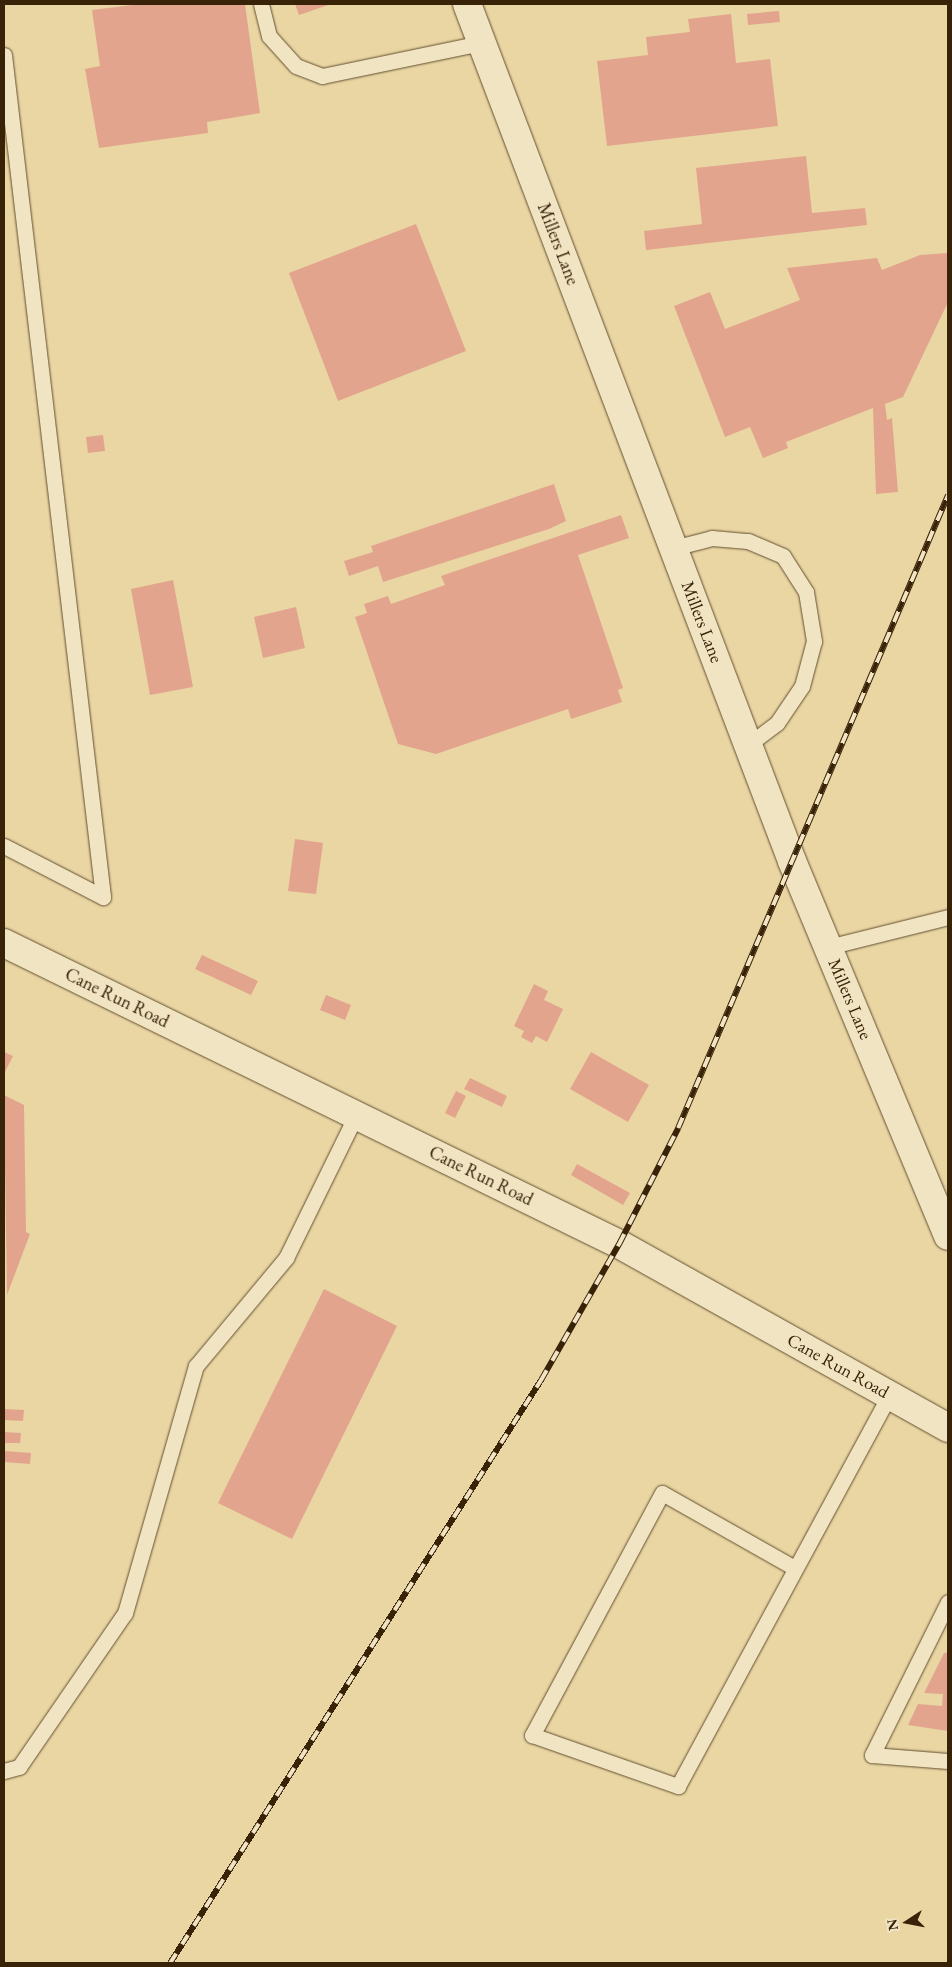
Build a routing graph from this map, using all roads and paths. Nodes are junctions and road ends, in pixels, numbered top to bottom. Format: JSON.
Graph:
{"nodes":[{"id":1,"x":261,"y":4,"type":"edge"},
{"id":2,"x":467,"y":4,"type":"edge"},
{"id":3,"x":482,"y":44,"type":"junction"},
{"id":4,"x":4,"y":55,"type":"edge"},
{"id":5,"x":673,"y":548,"type":"junction"},
{"id":6,"x":748,"y":745,"type":"junction"},
{"id":7,"x":4,"y":846,"type":"edge"},
{"id":8,"x":948,"y":917,"type":"edge"},
{"id":9,"x":4,"y":943,"type":"edge"},
{"id":10,"x":828,"y":947,"type":"junction"},
{"id":11,"x":356,"y":1115,"type":"junction"},
{"id":12,"x":948,"y":1236,"type":"edge"},
{"id":13,"x":889,"y":1395,"type":"junction"},
{"id":14,"x":948,"y":1428,"type":"edge"},
{"id":15,"x":793,"y":1567,"type":"junction"},
{"id":16,"x":948,"y":1602,"type":"edge"},
{"id":17,"x":948,"y":1761,"type":"edge"},
{"id":18,"x":4,"y":1771,"type":"edge"}],
"edges":[{"from":1,"to":3,"type":"lane"},
{"from":2,"to":3,"type":"street","name":"Millers Lane"},
{"from":3,"to":5,"type":"street","name":"Millers Lane"},
{"from":4,"to":7,"type":"lane"},
{"from":5,"to":6,"type":"street","name":"Millers Lane"},
{"from":5,"to":6,"type":"lane"},
{"from":6,"to":10,"type":"street","name":"Millers Lane"},
{"from":8,"to":10,"type":"lane"},
{"from":9,"to":11,"type":"street","name":"Cane Run Road"},
{"from":10,"to":12,"type":"street","name":"Millers Lane"},
{"from":11,"to":13,"type":"street","name":"Cane Run Road"},
{"from":11,"to":18,"type":"lane"},
{"from":13,"to":14,"type":"street","name":"Cane Run Road"},
{"from":13,"to":15,"type":"lane"},
{"from":15,"to":15,"type":"lane"},
{"from":16,"to":17,"type":"lane"}]}
